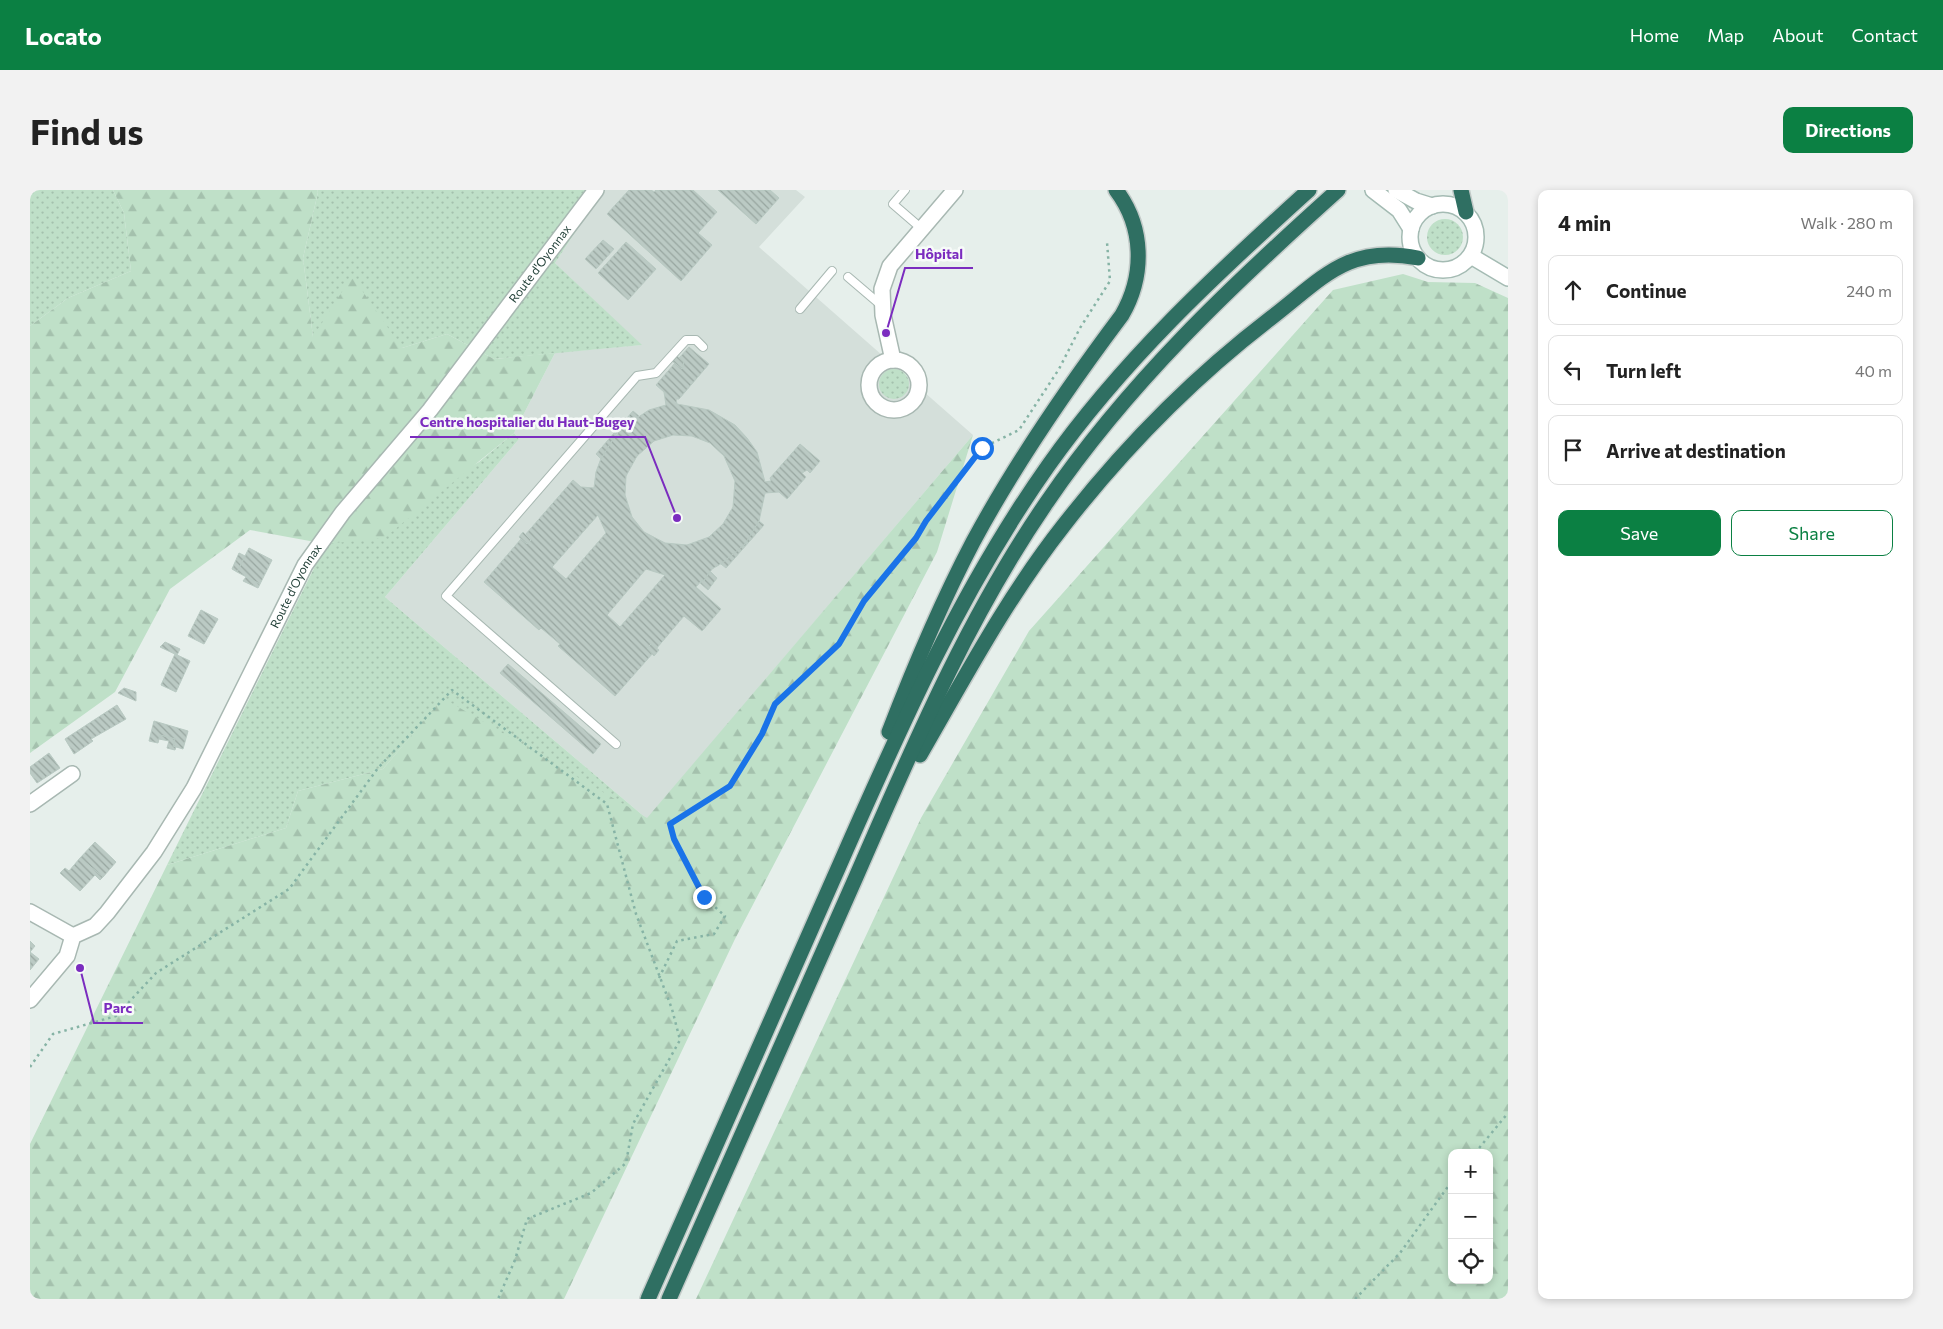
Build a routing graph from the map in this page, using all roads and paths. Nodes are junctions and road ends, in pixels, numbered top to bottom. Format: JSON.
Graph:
{"nodes":[{"id":1,"x":596,"y":190,"type":"edge"},
{"id":2,"x":906,"y":190,"type":"edge"},
{"id":3,"x":955,"y":190,"type":"edge"},
{"id":4,"x":1116,"y":190,"type":"edge"},
{"id":5,"x":1309,"y":190,"type":"edge"},
{"id":6,"x":1373,"y":190,"type":"edge"},
{"id":7,"x":1396,"y":190,"type":"edge"},
{"id":8,"x":1461,"y":190,"type":"edge"},
{"id":9,"x":1333,"y":195,"type":"edge"},
{"id":10,"x":1432,"y":206,"type":"junction"},
{"id":11,"x":1466,"y":212,"type":"junction"},
{"id":12,"x":922,"y":229,"type":"junction"},
{"id":13,"x":1411,"y":229,"type":"junction"},
{"id":14,"x":1107,"y":242,"type":"dead end"},
{"id":15,"x":1471,"y":256,"type":"junction"},
{"id":16,"x":1418,"y":258,"type":"junction"},
{"id":17,"x":832,"y":271,"type":"dead end"},
{"id":18,"x":848,"y":277,"type":"dead end"},
{"id":19,"x":1508,"y":278,"type":"edge"},
{"id":20,"x":882,"y":307,"type":"junction"},
{"id":21,"x":800,"y":309,"type":"dead end"},
{"id":22,"x":703,"y":347,"type":"dead end"},
{"id":23,"x":892,"y":360,"type":"dead end"},
{"id":24,"x":616,"y":744,"type":"dead end"},
{"id":25,"x":72,"y":774,"type":"dead end"},
{"id":26,"x":30,"y":804,"type":"edge"},
{"id":27,"x":876,"y":832,"type":"junction"},
{"id":28,"x":835,"y":876,"type":"junction"},
{"id":29,"x":30,"y":912,"type":"edge"},
{"id":30,"x":73,"y":936,"type":"junction"},
{"id":31,"x":659,"y":978,"type":"junction"},
{"id":32,"x":30,"y":1000,"type":"edge"},
{"id":33,"x":30,"y":1067,"type":"edge"},
{"id":34,"x":1508,"y":1114,"type":"edge"},
{"id":35,"x":1478,"y":1149,"type":"edge"},
{"id":36,"x":1448,"y":1187,"type":"edge"},
{"id":37,"x":498,"y":1299,"type":"edge"},
{"id":38,"x":648,"y":1299,"type":"edge"},
{"id":39,"x":669,"y":1299,"type":"edge"},
{"id":40,"x":1355,"y":1299,"type":"edge"}],
"edges":[{"from":1,"to":30,"type":"street","name":"Route d'Oyonnax"},
{"from":2,"to":12,"type":"lane"},
{"from":3,"to":12,"type":"street"},
{"from":4,"to":28,"type":"highway"},
{"from":5,"to":28,"type":"highway"},
{"from":6,"to":13,"type":"street"},
{"from":7,"to":10,"type":"street"},
{"from":8,"to":11,"type":"highway"},
{"from":9,"to":27,"type":"highway"},
{"from":10,"to":11,"type":"street"},
{"from":10,"to":13,"type":"street"},
{"from":11,"to":15,"type":"street"},
{"from":12,"to":20,"type":"street"},
{"from":13,"to":16,"type":"street"},
{"from":14,"to":31,"type":"path"},
{"from":15,"to":16,"type":"street"},
{"from":15,"to":19,"type":"street"},
{"from":16,"to":27,"type":"highway"},
{"from":17,"to":21,"type":"lane"},
{"from":18,"to":20,"type":"lane"},
{"from":20,"to":23,"type":"street"},
{"from":22,"to":24,"type":"lane"},
{"from":25,"to":26,"type":"street"},
{"from":27,"to":39,"type":"highway"},
{"from":28,"to":38,"type":"highway"},
{"from":29,"to":30,"type":"street"},
{"from":30,"to":32,"type":"street"},
{"from":31,"to":33,"type":"path"},
{"from":31,"to":37,"type":"path"},
{"from":34,"to":35,"type":"path"},
{"from":36,"to":40,"type":"path"}]}
